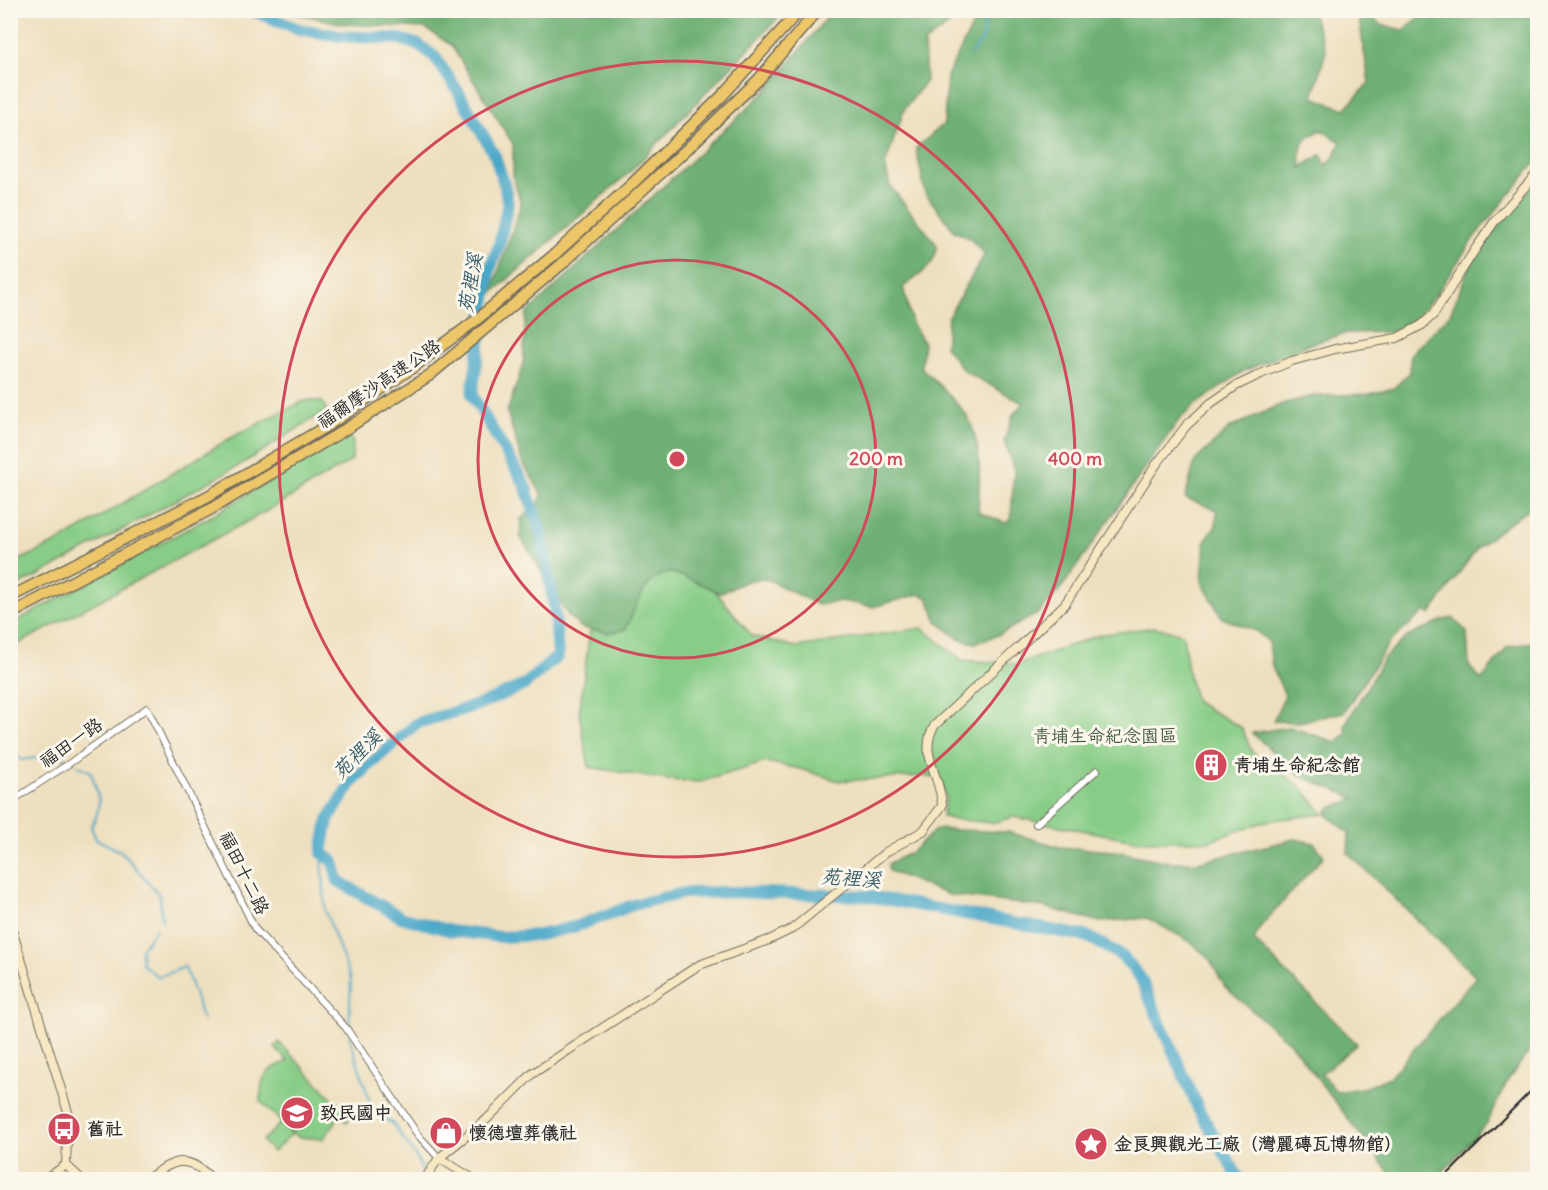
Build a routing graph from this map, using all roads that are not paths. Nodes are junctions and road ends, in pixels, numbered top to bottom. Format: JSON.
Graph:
{"nodes":[{"id":1,"x":800,"y":10,"type":"edge"},
{"id":2,"x":818,"y":10,"type":"edge"},
{"id":3,"x":1538,"y":172,"type":"edge"},
{"id":4,"x":10,"y":597,"type":"edge"},
{"id":5,"x":10,"y":615,"type":"edge"},
{"id":6,"x":147,"y":708,"type":"joint"},
{"id":7,"x":1097,"y":770,"type":"dead end"},
{"id":8,"x":10,"y":802,"type":"edge"},
{"id":9,"x":1036,"y":824,"type":"dead end"},
{"id":10,"x":10,"y":923,"type":"edge"},
{"id":11,"x":439,"y":1158,"type":"junction"},
{"id":12,"x":66,"y":1165,"type":"junction"},
{"id":13,"x":44,"y":1179,"type":"edge"},
{"id":14,"x":82,"y":1179,"type":"edge"},
{"id":15,"x":146,"y":1179,"type":"edge"},
{"id":16,"x":213,"y":1179,"type":"edge"},
{"id":17,"x":424,"y":1179,"type":"edge"},
{"id":18,"x":474,"y":1179,"type":"edge"}],
"edges":[{"from":1,"to":4,"type":"highway","name":"福爾摩沙高速公路"},
{"from":2,"to":5,"type":"highway","name":"福爾摩沙高速公路"},
{"from":3,"to":11,"type":"main road"},
{"from":6,"to":8,"type":"street","name":"福田一路"},
{"from":6,"to":11,"type":"street","name":"福田十二路"},
{"from":7,"to":9,"type":"street"},
{"from":10,"to":12,"type":"main road"},
{"from":11,"to":17,"type":"main road"},
{"from":11,"to":18,"type":"main road"},
{"from":12,"to":13,"type":"main road"},
{"from":12,"to":14,"type":"main road"},
{"from":15,"to":16,"type":"main road"}]}
